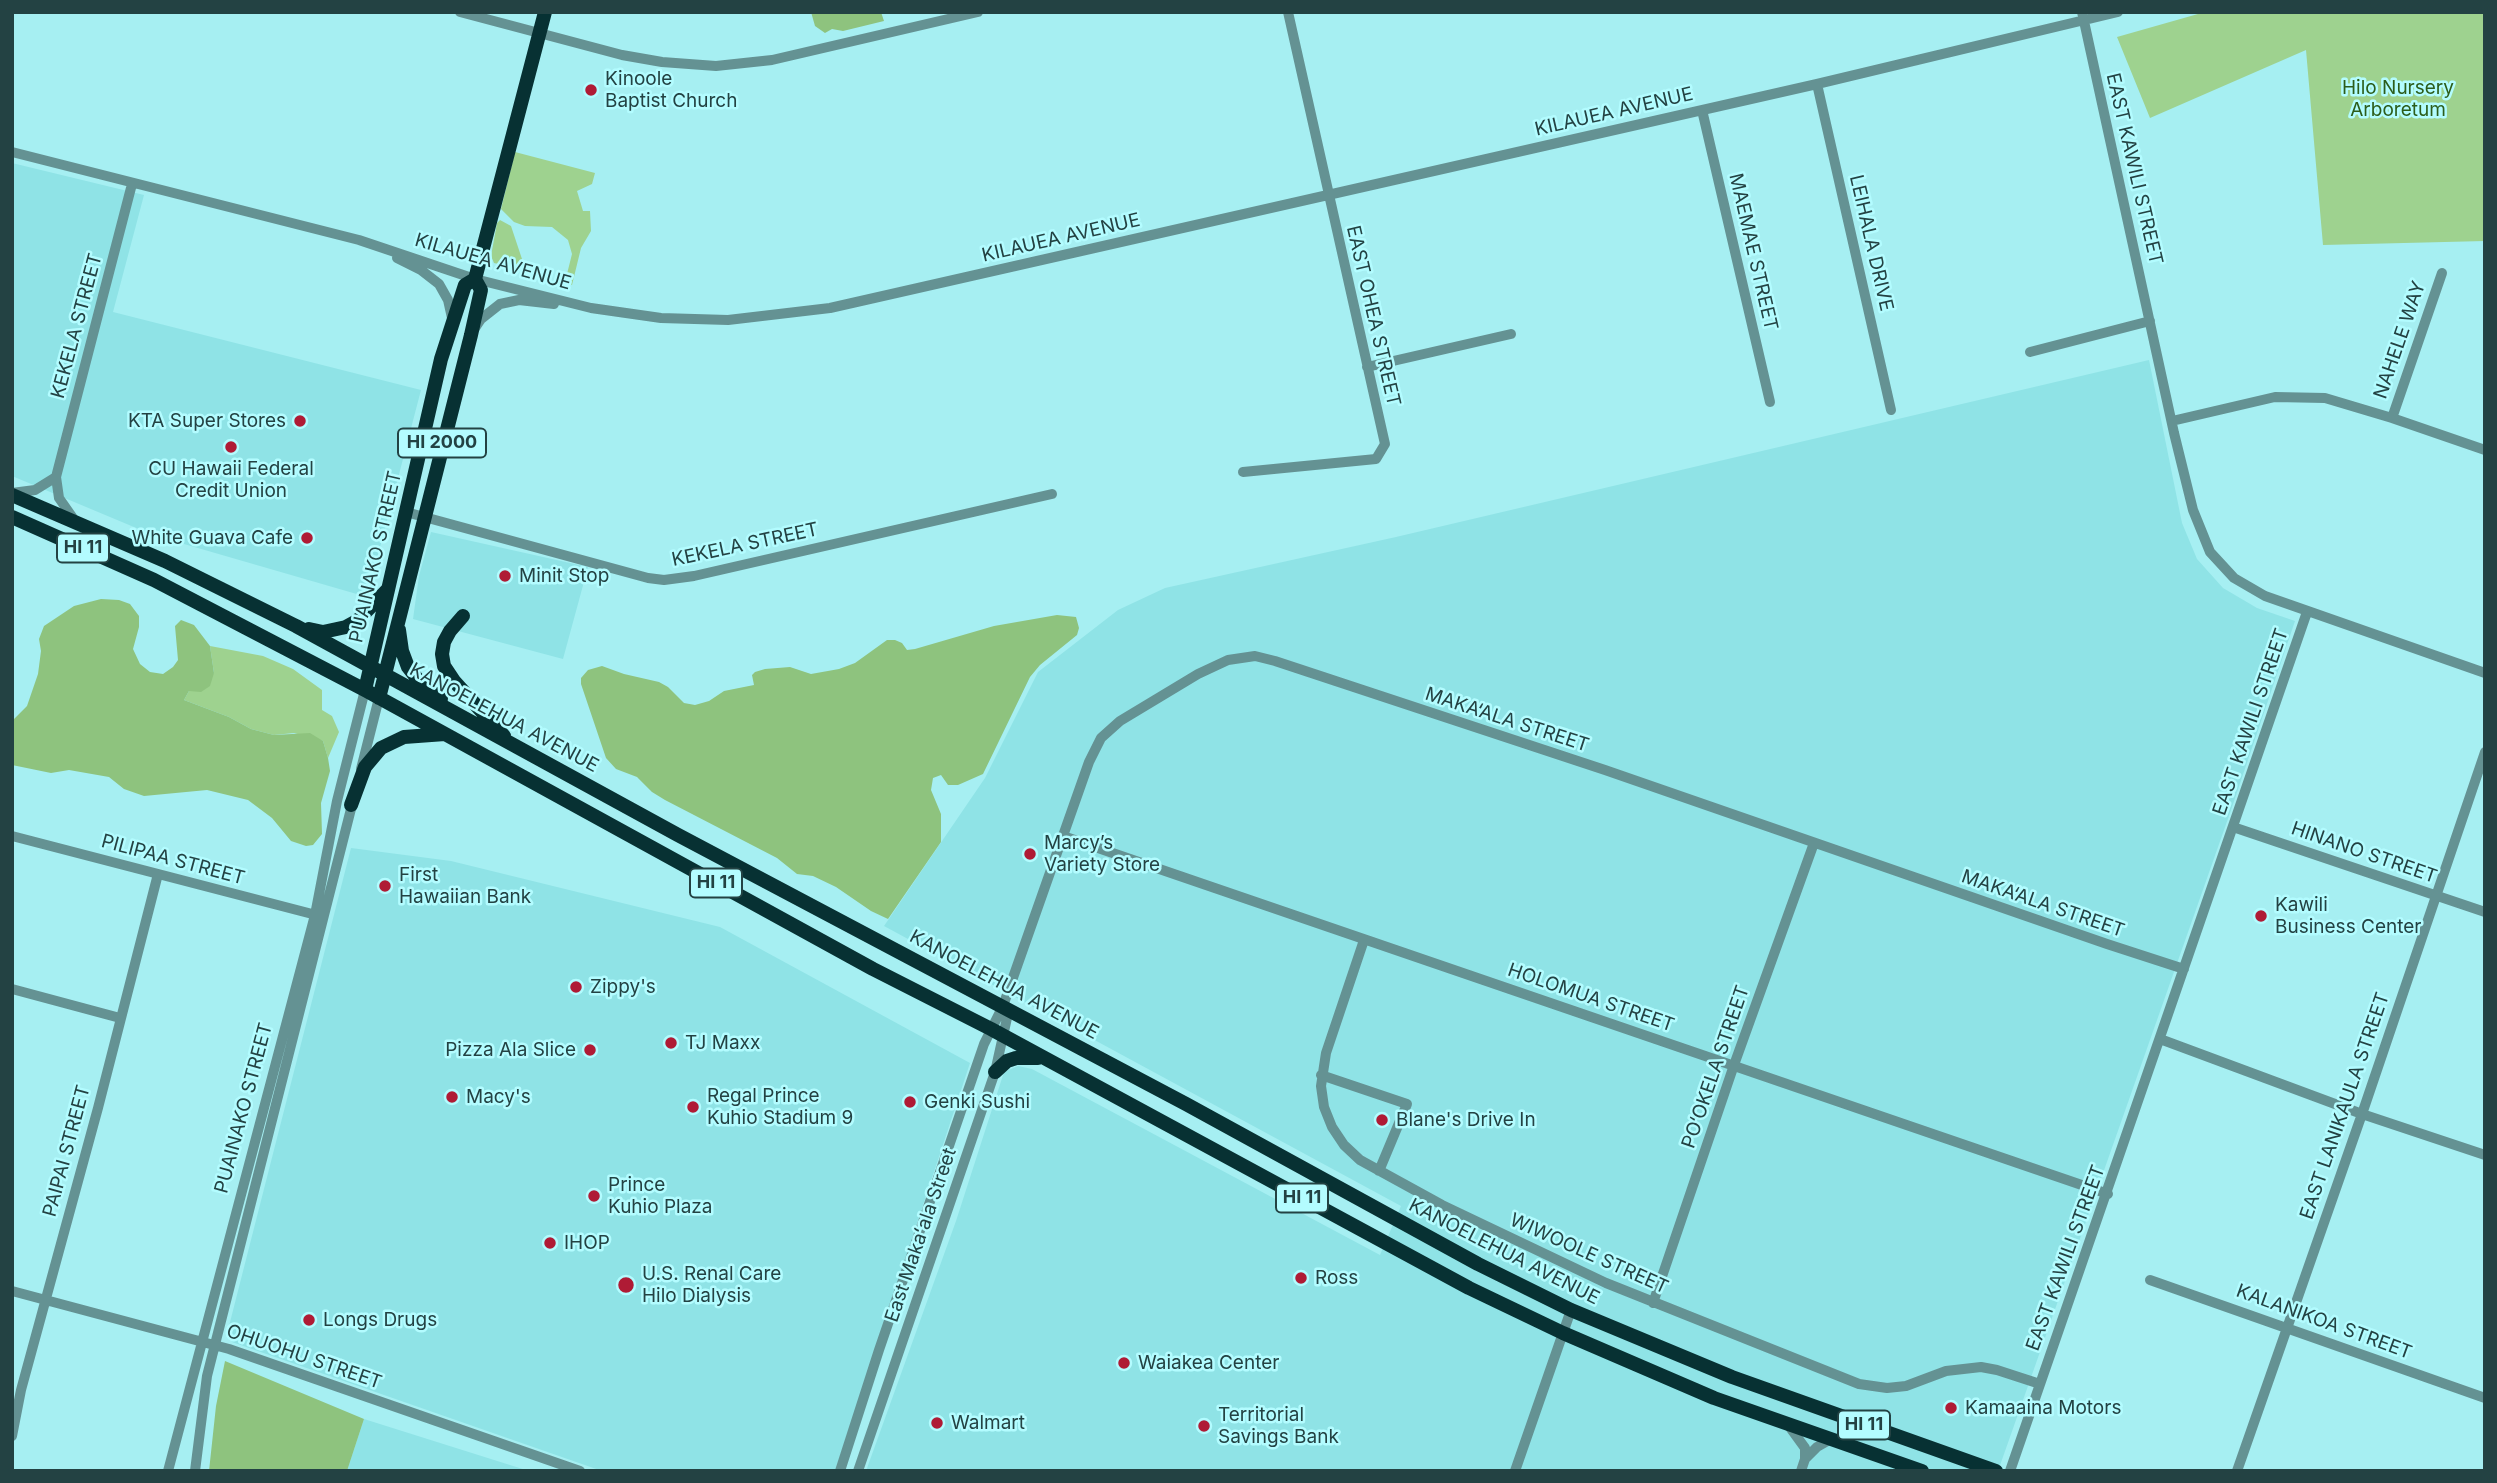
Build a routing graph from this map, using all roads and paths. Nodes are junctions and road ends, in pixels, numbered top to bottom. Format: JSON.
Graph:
{"nodes":[{"id":1,"x":460,"y":12,"type":"edge"},
{"id":2,"x":545,"y":12,"type":"edge"},
{"id":3,"x":978,"y":12,"type":"edge"},
{"id":4,"x":1288,"y":12,"type":"edge"},
{"id":5,"x":2118,"y":12,"type":"edge"},
{"id":6,"x":2082,"y":16,"type":"edge"},
{"id":7,"x":539,"y":33,"type":"junction"},
{"id":8,"x":1817,"y":84,"type":"junction"},
{"id":9,"x":1702,"y":110,"type":"junction"},
{"id":10,"x":12,"y":152,"type":"edge"},
{"id":11,"x":132,"y":184,"type":"junction"},
{"id":12,"x":1328,"y":195,"type":"junction"},
{"id":13,"x":359,"y":240,"type":"junction"},
{"id":14,"x":2442,"y":273,"type":"dead end"},
{"id":15,"x":475,"y":279,"type":"junction"},
{"id":16,"x":591,"y":308,"type":"junction"},
{"id":17,"x":2150,"y":321,"type":"junction"},
{"id":18,"x":451,"y":328,"type":"junction"},
{"id":19,"x":1511,"y":334,"type":"dead end"},
{"id":20,"x":471,"y":335,"type":"junction"},
{"id":21,"x":2029,"y":352,"type":"dead end"},
{"id":22,"x":1367,"y":367,"type":"junction"},
{"id":23,"x":1770,"y":402,"type":"dead end"},
{"id":24,"x":1891,"y":410,"type":"dead end"},
{"id":25,"x":2392,"y":418,"type":"junction"},
{"id":26,"x":2172,"y":421,"type":"junction"},
{"id":27,"x":2485,"y":450,"type":"edge"},
{"id":28,"x":1243,"y":472,"type":"dead end"},
{"id":29,"x":56,"y":477,"type":"junction"},
{"id":30,"x":12,"y":494,"type":"edge"},
{"id":31,"x":1052,"y":494,"type":"dead end"},
{"id":32,"x":406,"y":512,"type":"junction"},
{"id":33,"x":12,"y":517,"type":"edge"},
{"id":34,"x":424,"y":517,"type":"junction"},
{"id":35,"x":81,"y":523,"type":"junction"},
{"id":36,"x":389,"y":588,"type":"junction"},
{"id":37,"x":400,"y":609,"type":"junction"},
{"id":38,"x":2307,"y":612,"type":"junction"},
{"id":39,"x":463,"y":616,"type":"dead end"},
{"id":40,"x":296,"y":626,"type":"junction"},
{"id":41,"x":370,"y":668,"type":"junction"},
{"id":42,"x":2485,"y":673,"type":"edge"},
{"id":43,"x":384,"y":675,"type":"junction"},
{"id":44,"x":365,"y":690,"type":"junction"},
{"id":45,"x":379,"y":698,"type":"junction"},
{"id":46,"x":472,"y":724,"type":"junction"},
{"id":47,"x":446,"y":734,"type":"junction"},
{"id":48,"x":512,"y":745,"type":"junction"},
{"id":49,"x":2485,"y":752,"type":"edge"},
{"id":50,"x":351,"y":805,"type":"junction"},
{"id":51,"x":2233,"y":827,"type":"junction"},
{"id":52,"x":12,"y":836,"type":"edge"},
{"id":53,"x":1063,"y":836,"type":"junction"},
{"id":54,"x":1814,"y":843,"type":"junction"},
{"id":55,"x":158,"y":874,"type":"junction"},
{"id":56,"x":2435,"y":895,"type":"junction"},
{"id":57,"x":2485,"y":912,"type":"edge"},
{"id":58,"x":320,"y":916,"type":"junction"},
{"id":59,"x":1364,"y":940,"type":"junction"},
{"id":60,"x":2185,"y":969,"type":"junction"},
{"id":61,"x":12,"y":989,"type":"edge"},
{"id":62,"x":1006,"y":1008,"type":"junction"},
{"id":63,"x":120,"y":1018,"type":"junction"},
{"id":64,"x":997,"y":1033,"type":"junction"},
{"id":65,"x":2160,"y":1039,"type":"junction"},
{"id":66,"x":1043,"y":1058,"type":"junction"},
{"id":67,"x":1734,"y":1065,"type":"junction"},
{"id":68,"x":995,"y":1072,"type":"junction"},
{"id":69,"x":1321,"y":1075,"type":"junction"},
{"id":70,"x":2362,"y":1114,"type":"junction"},
{"id":71,"x":2485,"y":1155,"type":"edge"},
{"id":72,"x":1379,"y":1171,"type":"junction"},
{"id":73,"x":2108,"y":1194,"type":"junction"},
{"id":74,"x":2150,"y":1280,"type":"dead end"},
{"id":75,"x":12,"y":1291,"type":"edge"},
{"id":76,"x":44,"y":1300,"type":"junction"},
{"id":77,"x":1653,"y":1303,"type":"junction"},
{"id":78,"x":1571,"y":1310,"type":"junction"},
{"id":79,"x":2287,"y":1326,"type":"junction"},
{"id":80,"x":1563,"y":1333,"type":"junction"},
{"id":81,"x":203,"y":1342,"type":"junction"},
{"id":82,"x":215,"y":1345,"type":"junction"},
{"id":83,"x":2040,"y":1384,"type":"junction"},
{"id":84,"x":2485,"y":1398,"type":"edge"},
{"id":85,"x":1789,"y":1425,"type":"junction"},
{"id":86,"x":12,"y":1436,"type":"edge"},
{"id":87,"x":1832,"y":1439,"type":"junction"},
{"id":88,"x":1805,"y":1459,"type":"junction"},
{"id":89,"x":168,"y":1471,"type":"edge"},
{"id":90,"x":194,"y":1471,"type":"edge"},
{"id":91,"x":580,"y":1471,"type":"edge"},
{"id":92,"x":840,"y":1471,"type":"edge"},
{"id":93,"x":858,"y":1471,"type":"edge"},
{"id":94,"x":1515,"y":1471,"type":"edge"},
{"id":95,"x":1801,"y":1471,"type":"edge"},
{"id":96,"x":1922,"y":1471,"type":"edge"},
{"id":97,"x":1996,"y":1471,"type":"edge"},
{"id":98,"x":2010,"y":1471,"type":"edge"},
{"id":99,"x":2237,"y":1471,"type":"edge"}],
"edges":[{"from":1,"to":7,"type":"street"},
{"from":2,"to":7,"type":"highway","number":"HI 2000"},
{"from":3,"to":7,"type":"street"},
{"from":4,"to":12,"type":"street","name":"EAST OHEA STREET"},
{"from":5,"to":6,"type":"street","name":"KILAUEA AVENUE"},
{"from":6,"to":8,"type":"street","name":"KILAUEA AVENUE"},
{"from":6,"to":17,"type":"street","name":"EAST KAWILI STREET"},
{"from":7,"to":15,"type":"highway","number":"HI 2000"},
{"from":8,"to":9,"type":"street","name":"KILAUEA AVENUE"},
{"from":8,"to":24,"type":"street","name":"LEIHALA DRIVE"},
{"from":9,"to":12,"type":"street","name":"KILAUEA AVENUE"},
{"from":9,"to":23,"type":"street","name":"MAEMAE STREET"},
{"from":10,"to":11,"type":"street","name":"KILAUEA AVENUE"},
{"from":11,"to":13,"type":"street","name":"KILAUEA AVENUE"},
{"from":11,"to":29,"type":"street","name":"KEKELA STREET"},
{"from":12,"to":16,"type":"street","name":"KILAUEA AVENUE"},
{"from":12,"to":22,"type":"street","name":"EAST OHEA STREET"},
{"from":13,"to":15,"type":"street","name":"KILAUEA AVENUE"},
{"from":13,"to":18,"type":"street"},
{"from":14,"to":25,"type":"street","name":"NAHELE WAY"},
{"from":15,"to":16,"type":"street","name":"KILAUEA AVENUE"},
{"from":15,"to":18,"type":"highway","name":"PUAINAKO STREET","number":"HI 2000"},
{"from":15,"to":20,"type":"highway","name":"PUAINAKO STREET","number":"HI 2000"},
{"from":16,"to":20,"type":"street"},
{"from":17,"to":21,"type":"street"},
{"from":17,"to":26,"type":"street","name":"EAST KAWILI STREET"},
{"from":18,"to":32,"type":"highway","name":"PUAINAKO STREET","number":"HI 2000"},
{"from":19,"to":22,"type":"street"},
{"from":20,"to":34,"type":"highway","name":"PUAINAKO STREET","number":"HI 2000"},
{"from":22,"to":28,"type":"street","name":"EAST OHEA STREET"},
{"from":25,"to":26,"type":"street"},
{"from":25,"to":27,"type":"street"},
{"from":26,"to":38,"type":"street","name":"EAST KAWILI STREET"},
{"from":29,"to":30,"type":"street"},
{"from":29,"to":35,"type":"street"},
{"from":30,"to":35,"type":"highway","name":"KANOELEHUA AVENUE","number":"HI 11"},
{"from":31,"to":34,"type":"street","name":"KEKELA STREET"},
{"from":32,"to":34,"type":"street","name":"KEKELA STREET"},
{"from":32,"to":36,"type":"highway","name":"PUAINAKO STREET","number":"HI 2000"},
{"from":33,"to":44,"type":"highway","number":"HI 11"},
{"from":34,"to":37,"type":"highway","name":"PUAINAKO STREET","number":"HI 2000"},
{"from":35,"to":40,"type":"highway","name":"KANOELEHUA AVENUE","number":"HI 11"},
{"from":36,"to":40,"type":"highway"},
{"from":36,"to":41,"type":"highway","name":"PUAINAKO STREET","number":"HI 2000"},
{"from":37,"to":43,"type":"highway","name":"PUAINAKO STREET","number":"HI 2000"},
{"from":37,"to":46,"type":"highway"},
{"from":38,"to":42,"type":"street"},
{"from":38,"to":51,"type":"street","name":"EAST KAWILI STREET"},
{"from":39,"to":48,"type":"highway"},
{"from":40,"to":41,"type":"highway","name":"KANOELEHUA AVENUE","number":"HI 11"},
{"from":41,"to":43,"type":"highway","name":"KANOELEHUA AVENUE","number":"HI 11"},
{"from":41,"to":44,"type":"highway","name":"PUAINAKO STREET","number":"HI 2000"},
{"from":43,"to":45,"type":"highway","name":"PUAINAKO STREET","number":"HI 2000"},
{"from":43,"to":46,"type":"highway","name":"KANOELEHUA AVENUE","number":"HI 11"},
{"from":44,"to":45,"type":"highway","number":"HI 11"},
{"from":44,"to":58,"type":"street","name":"PUAINAKO STREET"},
{"from":45,"to":47,"type":"highway","number":"HI 11"},
{"from":45,"to":50,"type":"street","name":"PUAINAKO STREET"},
{"from":46,"to":48,"type":"highway","name":"KANOELEHUA AVENUE","number":"HI 11"},
{"from":47,"to":50,"type":"highway"},
{"from":47,"to":64,"type":"highway","number":"HI 11"},
{"from":48,"to":62,"type":"highway","name":"KANOELEHUA AVENUE","number":"HI 11"},
{"from":49,"to":56,"type":"street","name":"EAST LANIKAULA STREET"},
{"from":50,"to":58,"type":"street","name":"PUAINAKO STREET"},
{"from":51,"to":56,"type":"street","name":"HINANO STREET"},
{"from":51,"to":60,"type":"street","name":"EAST KAWILI STREET"},
{"from":52,"to":55,"type":"street","name":"PILIPAA STREET"},
{"from":53,"to":54,"type":"street","name":"MAKA‘ALA STREET"},
{"from":53,"to":59,"type":"street","name":"HOLOMUA STREET"},
{"from":53,"to":62,"type":"street","name":"MAKA‘ALA STREET"},
{"from":54,"to":60,"type":"street","name":"MAKA‘ALA STREET"},
{"from":54,"to":67,"type":"street","name":"PO‘OKELA STREET"},
{"from":55,"to":58,"type":"street","name":"PILIPAA STREET"},
{"from":55,"to":63,"type":"street","name":"PAIPAI STREET"},
{"from":56,"to":57,"type":"street","name":"HINANO STREET"},
{"from":56,"to":70,"type":"street","name":"EAST LANIKAULA STREET"},
{"from":58,"to":81,"type":"street","name":"PUAINAKO STREET"},
{"from":58,"to":82,"type":"street","name":"PUAINAKO STREET"},
{"from":59,"to":67,"type":"street","name":"HOLOMUA STREET"},
{"from":59,"to":69,"type":"street","name":"WIWOOLE STREET"},
{"from":60,"to":65,"type":"street","name":"EAST KAWILI STREET"},
{"from":61,"to":63,"type":"street"},
{"from":62,"to":64,"type":"street","name":"East Makaʻala Street"},
{"from":62,"to":78,"type":"highway","name":"KANOELEHUA AVENUE","number":"HI 11"},
{"from":63,"to":76,"type":"street","name":"PAIPAI STREET"},
{"from":64,"to":66,"type":"highway","number":"HI 11"},
{"from":64,"to":68,"type":"street","name":"East Makaʻala Street"},
{"from":64,"to":92,"type":"street","name":"East Makaʻala Street"},
{"from":65,"to":70,"type":"street"},
{"from":65,"to":73,"type":"street","name":"EAST KAWILI STREET"},
{"from":66,"to":68,"type":"highway"},
{"from":66,"to":80,"type":"highway","number":"HI 11"},
{"from":67,"to":73,"type":"street","name":"HOLOMUA STREET"},
{"from":67,"to":77,"type":"street","name":"PO‘OKELA STREET"},
{"from":68,"to":93,"type":"street","name":"East Makaʻala Street"},
{"from":69,"to":72,"type":"street","name":"WIWOOLE STREET"},
{"from":69,"to":72,"type":"street"},
{"from":70,"to":71,"type":"street"},
{"from":70,"to":79,"type":"street","name":"EAST LANIKAULA STREET"},
{"from":72,"to":77,"type":"street","name":"WIWOOLE STREET"},
{"from":73,"to":83,"type":"street","name":"EAST KAWILI STREET"},
{"from":74,"to":79,"type":"street","name":"KALANIKOA STREET"},
{"from":75,"to":76,"type":"street","name":"OHUOHU STREET"},
{"from":76,"to":81,"type":"street","name":"OHUOHU STREET"},
{"from":76,"to":86,"type":"street","name":"PAIPAI STREET"},
{"from":77,"to":83,"type":"street","name":"WIWOOLE STREET"},
{"from":78,"to":80,"type":"street"},
{"from":78,"to":97,"type":"highway","name":"KANOELEHUA AVENUE","number":"HI 11"},
{"from":79,"to":84,"type":"street","name":"KALANIKOA STREET"},
{"from":79,"to":99,"type":"street","name":"EAST LANIKAULA STREET"},
{"from":80,"to":85,"type":"highway","number":"HI 11"},
{"from":80,"to":94,"type":"street"},
{"from":81,"to":82,"type":"street","name":"OHUOHU STREET"},
{"from":81,"to":89,"type":"street","name":"PUAINAKO STREET"},
{"from":82,"to":90,"type":"street","name":"PUAINAKO STREET"},
{"from":82,"to":91,"type":"street","name":"OHUOHU STREET"},
{"from":83,"to":98,"type":"street","name":"EAST KAWILI STREET"},
{"from":85,"to":87,"type":"highway","number":"HI 11"},
{"from":85,"to":88,"type":"street"},
{"from":87,"to":88,"type":"street"},
{"from":87,"to":96,"type":"highway","number":"HI 11"},
{"from":88,"to":95,"type":"street"}]}
